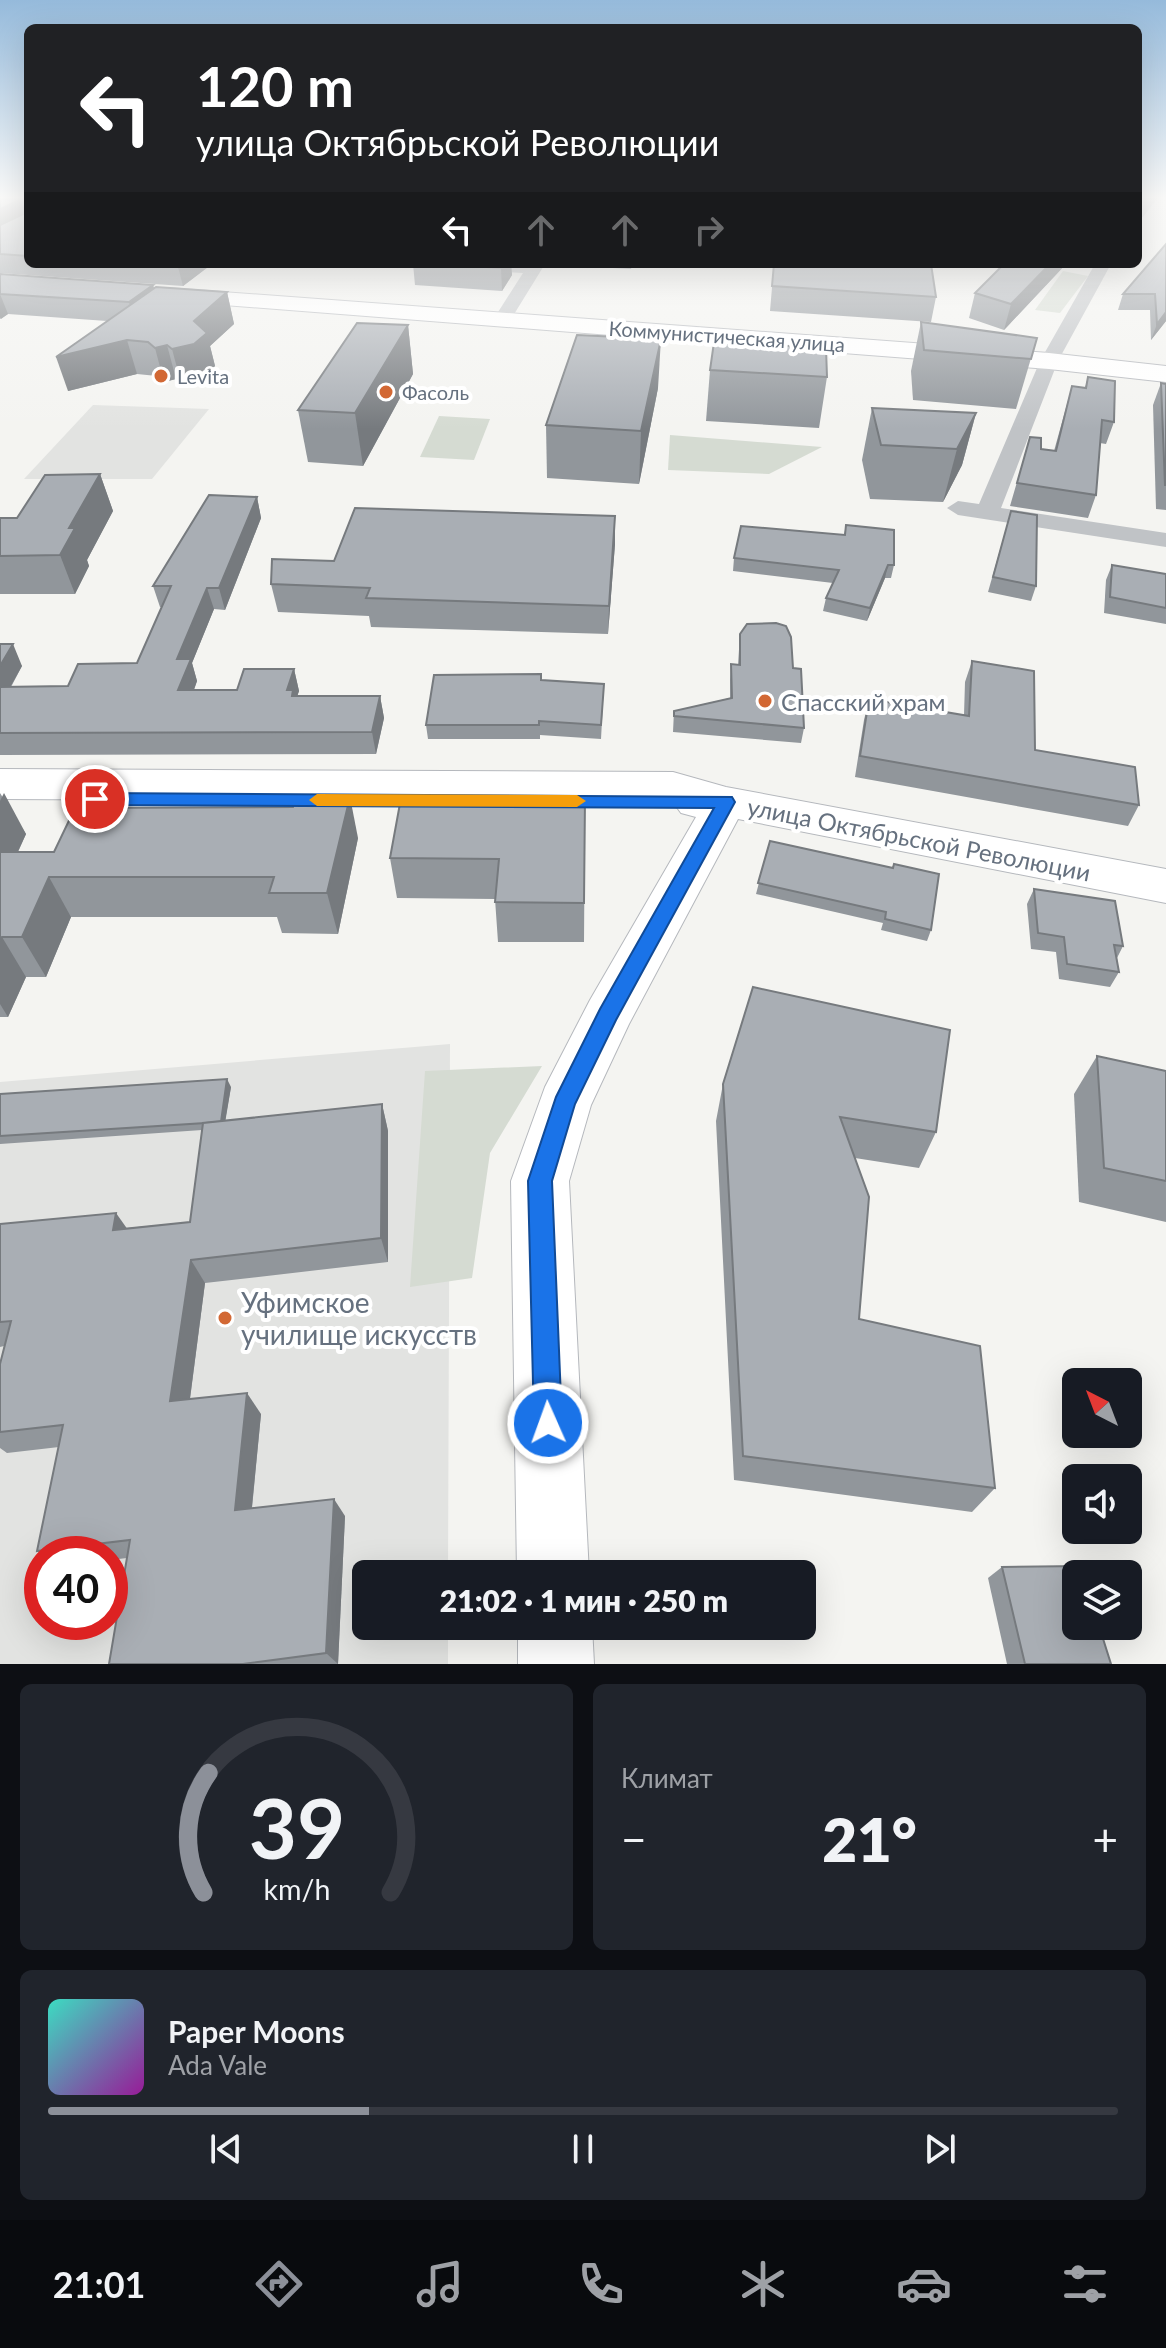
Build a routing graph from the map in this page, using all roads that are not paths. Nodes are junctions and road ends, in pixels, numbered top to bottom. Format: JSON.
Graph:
{"nodes":[{"id":1,"x":530,"y":274,"type":"edge"},
{"id":2,"x":1098,"y":274,"type":"edge"},
{"id":3,"x":142,"y":293,"type":"edge"},
{"id":4,"x":502,"y":320,"type":"junction"},
{"id":5,"x":1049,"y":361,"type":"junction"},
{"id":6,"x":1166,"y":374,"type":"edge"},
{"id":7,"x":958,"y":508,"type":"edge"},
{"id":8,"x":987,"y":513,"type":"junction"},
{"id":9,"x":1166,"y":540,"type":"edge"},
{"id":10,"x":0,"y":784,"type":"edge"},
{"id":11,"x":0,"y":799,"type":"edge"},
{"id":12,"x":726,"y":802,"type":"junction"},
{"id":13,"x":1166,"y":886,"type":"edge"},
{"id":14,"x":553,"y":1560,"type":"edge"},
{"id":15,"x":555,"y":1640,"type":"edge"},
{"id":16,"x":556,"y":1664,"type":"edge"}],
"edges":[{"from":1,"to":4,"type":"street"},
{"from":2,"to":5,"type":"street"},
{"from":3,"to":4,"type":"street","name":"Коммунистическая улица"},
{"from":4,"to":5,"type":"street","name":"Коммунистическая улица"},
{"from":5,"to":6,"type":"street","name":"Коммунистическая улица"},
{"from":5,"to":8,"type":"street"},
{"from":7,"to":8,"type":"street"},
{"from":8,"to":9,"type":"street"},
{"from":10,"to":12,"type":"street"},
{"from":11,"to":12,"type":"street","name":"улица Октябрьской Революции"},
{"from":12,"to":13,"type":"street","name":"улица Октябрьской Революции"},
{"from":12,"to":14,"type":"street"},
{"from":15,"to":16,"type":"street"}]}
